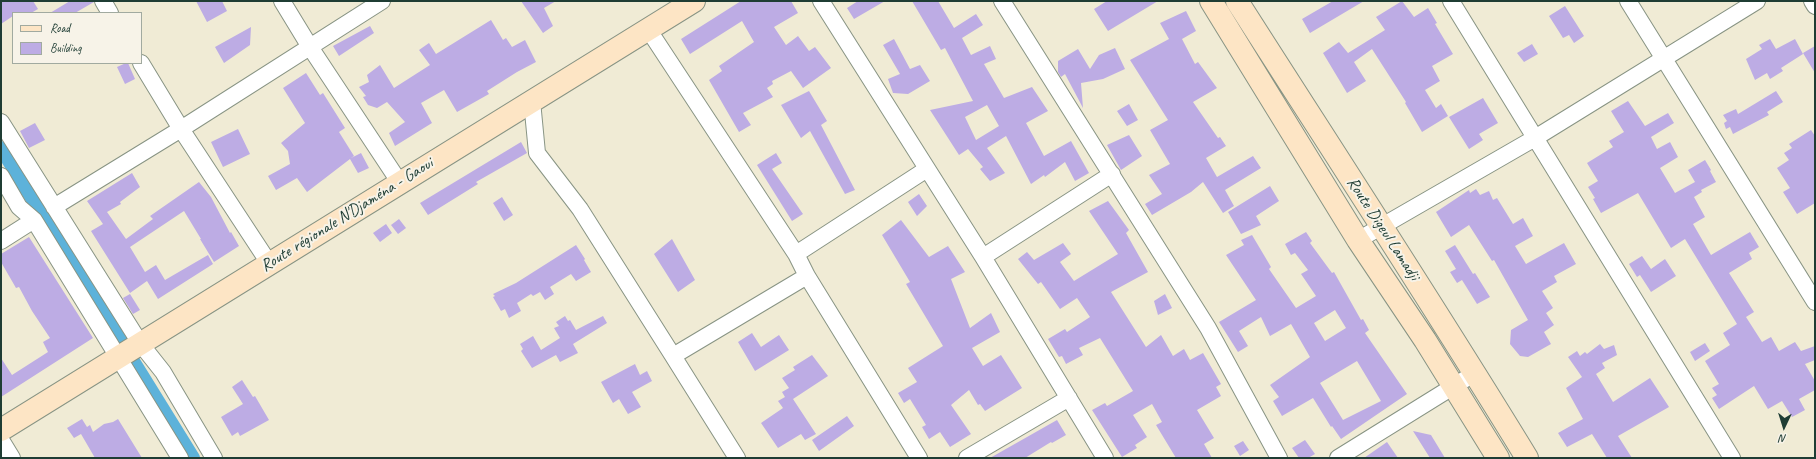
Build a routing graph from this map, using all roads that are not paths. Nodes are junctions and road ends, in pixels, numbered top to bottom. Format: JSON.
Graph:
{"nodes":[{"id":1,"x":103,"y":1,"type":"edge"},
{"id":2,"x":282,"y":1,"type":"edge"},
{"id":3,"x":382,"y":1,"type":"edge"},
{"id":4,"x":694,"y":1,"type":"edge"},
{"id":5,"x":821,"y":1,"type":"edge"},
{"id":6,"x":1002,"y":1,"type":"edge"},
{"id":7,"x":1211,"y":1,"type":"edge"},
{"id":8,"x":1237,"y":1,"type":"edge"},
{"id":9,"x":1451,"y":1,"type":"edge"},
{"id":10,"x":1628,"y":1,"type":"edge"},
{"id":11,"x":1757,"y":1,"type":"edge"},
{"id":12,"x":1812,"y":1,"type":"edge"},
{"id":13,"x":1815,"y":6,"type":"edge"},
{"id":14,"x":109,"y":12,"type":"edge"},
{"id":15,"x":648,"y":29,"type":"junction"},
{"id":16,"x":310,"y":47,"type":"junction"},
{"id":17,"x":1663,"y":59,"type":"junction"},
{"id":18,"x":142,"y":64,"type":"edge"},
{"id":19,"x":532,"y":101,"type":"junction"},
{"id":20,"x":1,"y":122,"type":"edge"},
{"id":21,"x":181,"y":129,"type":"junction"},
{"id":22,"x":1535,"y":138,"type":"junction"},
{"id":23,"x":927,"y":169,"type":"junction"},
{"id":24,"x":1112,"y":174,"type":"junction"},
{"id":25,"x":1,"y":176,"type":"edge"},
{"id":26,"x":400,"y":183,"type":"junction"},
{"id":27,"x":54,"y":206,"type":"junction"},
{"id":28,"x":34,"y":220,"type":"junction"},
{"id":29,"x":1380,"y":226,"type":"junction"},
{"id":30,"x":1358,"y":240,"type":"junction"},
{"id":31,"x":1,"y":241,"type":"edge"},
{"id":32,"x":796,"y":254,"type":"junction"},
{"id":33,"x":983,"y":257,"type":"junction"},
{"id":34,"x":269,"y":263,"type":"junction"},
{"id":35,"x":807,"y":276,"type":"junction"},
{"id":36,"x":1815,"y":302,"type":"edge"},
{"id":37,"x":128,"y":351,"type":"junction"},
{"id":38,"x":673,"y":356,"type":"junction"},
{"id":39,"x":1475,"y":373,"type":"junction"},
{"id":40,"x":1453,"y":386,"type":"junction"},
{"id":41,"x":1069,"y":398,"type":"junction"},
{"id":42,"x":1,"y":430,"type":"edge"},
{"id":43,"x":1,"y":440,"type":"edge"},
{"id":44,"x":12,"y":458,"type":"edge"},
{"id":45,"x":180,"y":458,"type":"edge"},
{"id":46,"x":214,"y":458,"type":"edge"},
{"id":47,"x":737,"y":458,"type":"edge"},
{"id":48,"x":919,"y":458,"type":"edge"},
{"id":49,"x":967,"y":458,"type":"edge"},
{"id":50,"x":1105,"y":458,"type":"edge"},
{"id":51,"x":1278,"y":458,"type":"edge"},
{"id":52,"x":1338,"y":458,"type":"edge"},
{"id":53,"x":1498,"y":458,"type":"edge"},
{"id":54,"x":1527,"y":458,"type":"edge"},
{"id":55,"x":1732,"y":458,"type":"edge"}],
"edges":[{"from":1,"to":14,"type":"street"},
{"from":2,"to":16,"type":"street"},
{"from":3,"to":16,"type":"street"},
{"from":4,"to":15,"type":"main road","name":"Route régionale N'Djaména - Gaoui"},
{"from":5,"to":23,"type":"street"},
{"from":6,"to":24,"type":"street"},
{"from":7,"to":30,"type":"main road","name":"Route Digeul Lamadji"},
{"from":8,"to":29,"type":"main road","name":"Route Digeul Lamadji"},
{"from":9,"to":22,"type":"street"},
{"from":10,"to":17,"type":"street"},
{"from":11,"to":17,"type":"street"},
{"from":12,"to":13,"type":"street"},
{"from":15,"to":19,"type":"main road","name":"Route régionale N'Djaména - Gaoui"},
{"from":15,"to":32,"type":"street"},
{"from":16,"to":21,"type":"street"},
{"from":16,"to":26,"type":"street"},
{"from":17,"to":22,"type":"street"},
{"from":17,"to":36,"type":"street"},
{"from":18,"to":21,"type":"street"},
{"from":19,"to":26,"type":"main road","name":"Route régionale N'Djaména - Gaoui"},
{"from":19,"to":38,"type":"street"},
{"from":20,"to":27,"type":"street"},
{"from":21,"to":27,"type":"street"},
{"from":21,"to":34,"type":"street"},
{"from":22,"to":29,"type":"street"},
{"from":22,"to":55,"type":"street"},
{"from":23,"to":32,"type":"street"},
{"from":23,"to":33,"type":"street"},
{"from":24,"to":33,"type":"street"},
{"from":24,"to":51,"type":"street"},
{"from":25,"to":28,"type":"street"},
{"from":26,"to":34,"type":"main road","name":"Route régionale N'Djaména - Gaoui"},
{"from":27,"to":37,"type":"street"},
{"from":28,"to":31,"type":"street"},
{"from":28,"to":37,"type":"street"},
{"from":29,"to":30,"type":"street"},
{"from":29,"to":39,"type":"main road","name":"Route Digeul Lamadji"},
{"from":30,"to":40,"type":"main road","name":"Route Digeul Lamadji"},
{"from":32,"to":35,"type":"street"},
{"from":33,"to":41,"type":"street"},
{"from":34,"to":37,"type":"main road","name":"Route régionale N'Djaména - Gaoui"},
{"from":35,"to":38,"type":"street"},
{"from":35,"to":48,"type":"street"},
{"from":37,"to":42,"type":"main road","name":"Route régionale N'Djaména - Gaoui"},
{"from":37,"to":45,"type":"street"},
{"from":37,"to":46,"type":"street"},
{"from":38,"to":47,"type":"street"},
{"from":39,"to":40,"type":"street"},
{"from":39,"to":54,"type":"main road","name":"Route Digeul Lamadji"},
{"from":40,"to":52,"type":"street"},
{"from":40,"to":53,"type":"main road","name":"Route Digeul Lamadji"},
{"from":41,"to":49,"type":"street"},
{"from":41,"to":50,"type":"street"},
{"from":43,"to":44,"type":"street"}]}
